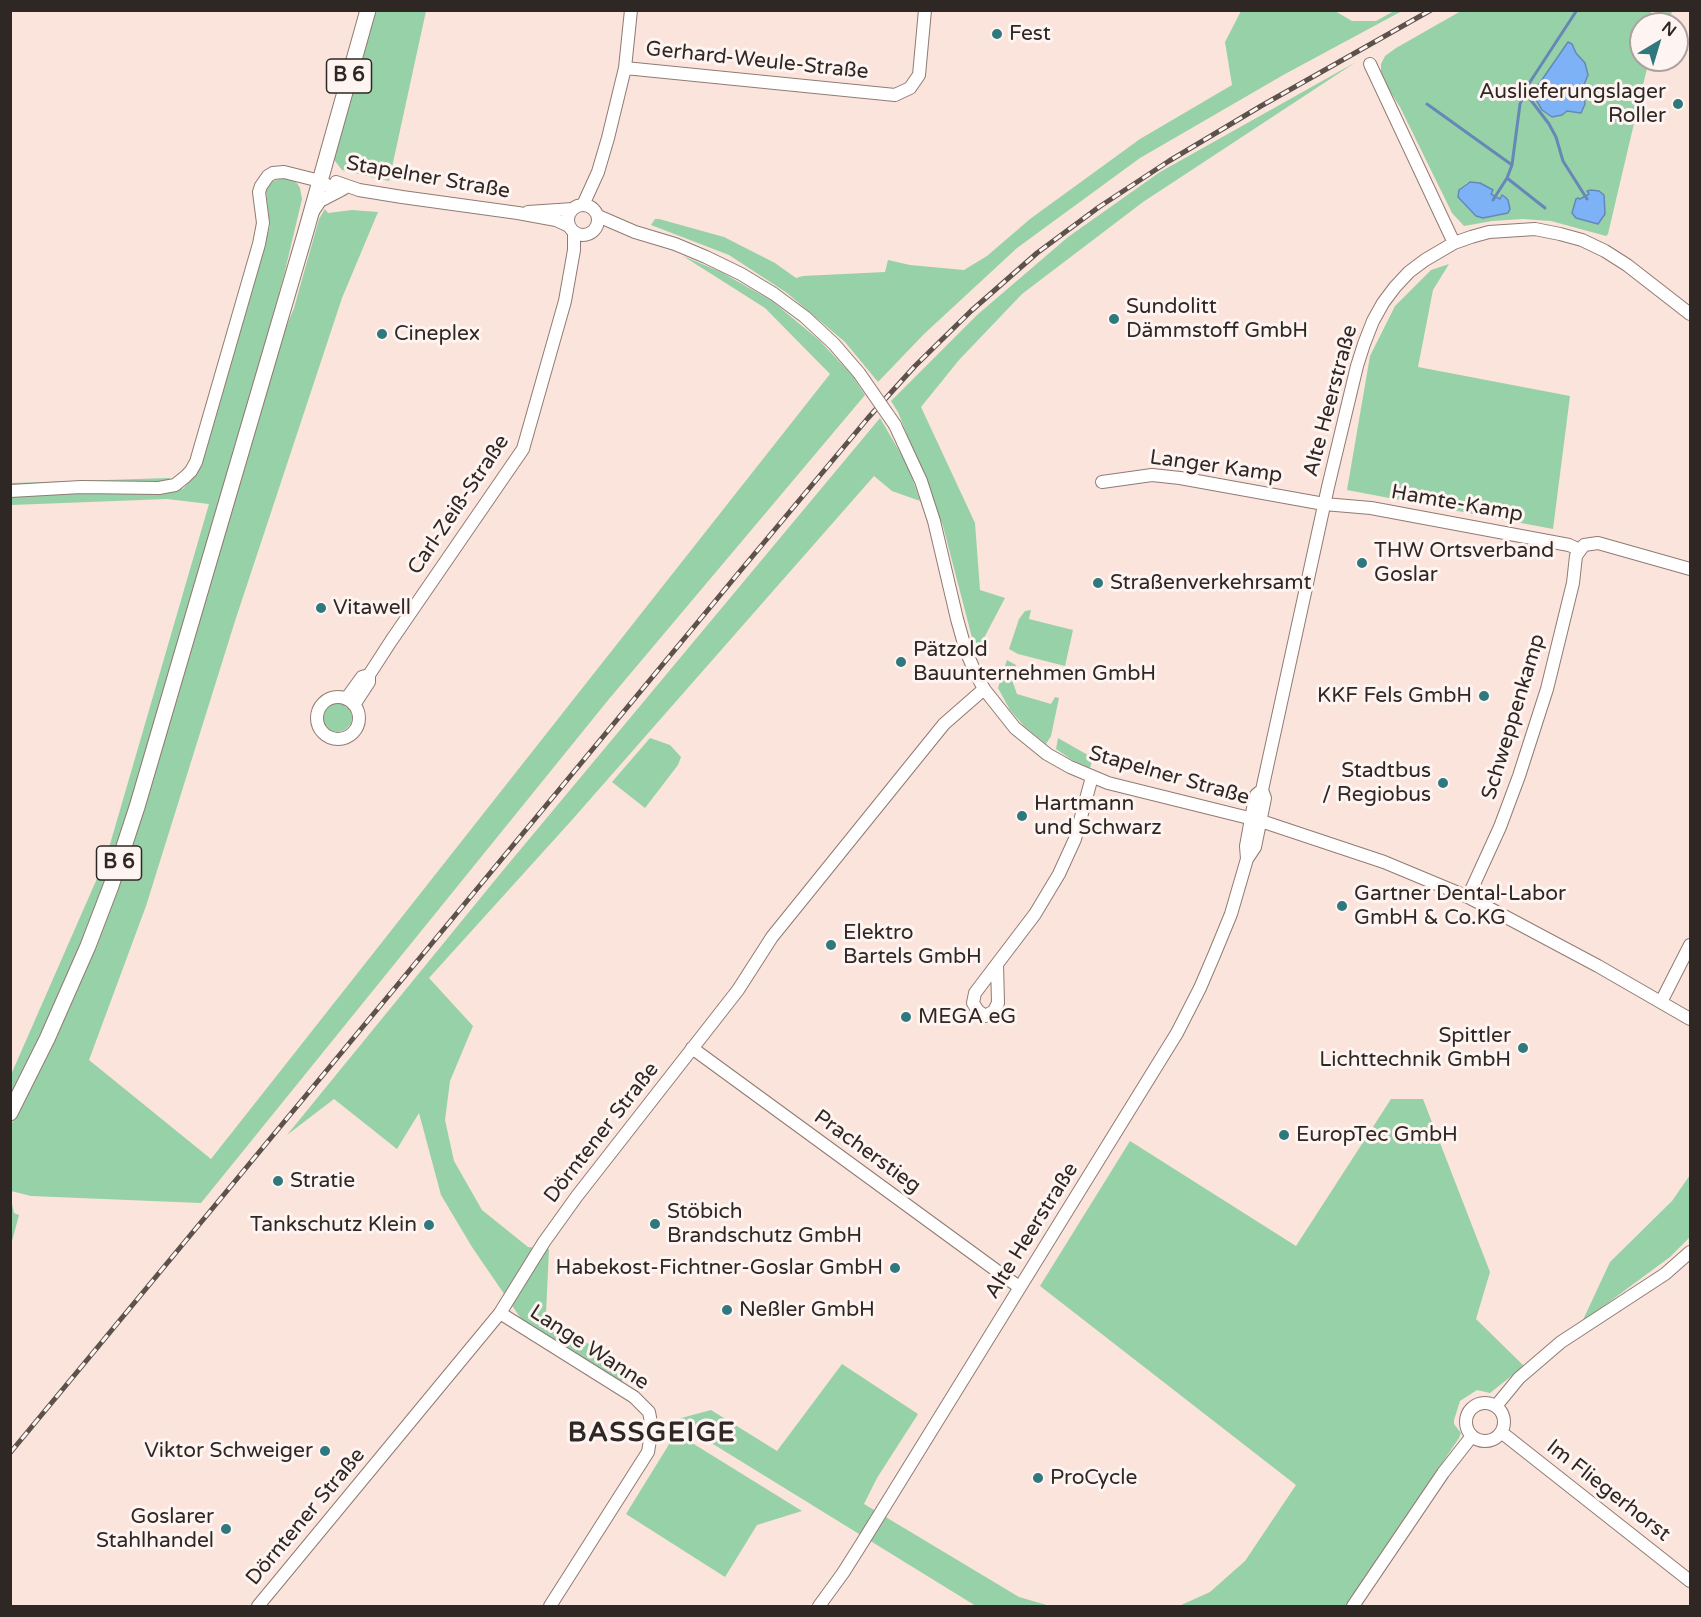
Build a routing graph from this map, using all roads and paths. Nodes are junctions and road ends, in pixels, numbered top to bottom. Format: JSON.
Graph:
{"nodes":[{"id":1,"x":368,"y":10,"type":"edge"},
{"id":2,"x":631,"y":10,"type":"edge"},
{"id":3,"x":925,"y":10,"type":"edge"},
{"id":4,"x":1370,"y":64,"type":"dead end"},
{"id":5,"x":625,"y":68,"type":"junction"},
{"id":6,"x":320,"y":181,"type":"junction"},
{"id":7,"x":343,"y":189,"type":"junction"},
{"id":8,"x":359,"y":190,"type":"junction"},
{"id":9,"x":518,"y":213,"type":"junction"},
{"id":10,"x":588,"y":214,"type":"junction"},
{"id":11,"x":309,"y":219,"type":"junction"},
{"id":12,"x":575,"y":231,"type":"junction"},
{"id":13,"x":1454,"y":243,"type":"junction"},
{"id":14,"x":1690,"y":314,"type":"edge"},
{"id":15,"x":1102,"y":482,"type":"dead end"},
{"id":16,"x":10,"y":490,"type":"edge"},
{"id":17,"x":1324,"y":504,"type":"junction"},
{"id":18,"x":1582,"y":547,"type":"junction"},
{"id":19,"x":1690,"y":569,"type":"edge"},
{"id":20,"x":984,"y":689,"type":"junction"},
{"id":21,"x":350,"y":702,"type":"dead end"},
{"id":22,"x":1092,"y":777,"type":"junction"},
{"id":23,"x":1256,"y":820,"type":"junction"},
{"id":24,"x":1467,"y":897,"type":"junction"},
{"id":25,"x":1690,"y":945,"type":"edge"},
{"id":26,"x":997,"y":964,"type":"dead end"},
{"id":27,"x":1661,"y":1002,"type":"junction"},
{"id":28,"x":1690,"y":1019,"type":"edge"},
{"id":29,"x":692,"y":1048,"type":"junction"},
{"id":30,"x":10,"y":1113,"type":"edge"},
{"id":31,"x":1690,"y":1252,"type":"edge"},
{"id":32,"x":1019,"y":1287,"type":"junction"},
{"id":33,"x":500,"y":1313,"type":"junction"},
{"id":34,"x":1496,"y":1406,"type":"junction"},
{"id":35,"x":1501,"y":1432,"type":"junction"},
{"id":36,"x":1472,"y":1436,"type":"junction"},
{"id":37,"x":1690,"y":1581,"type":"edge"},
{"id":38,"x":258,"y":1606,"type":"edge"},
{"id":39,"x":550,"y":1606,"type":"edge"},
{"id":40,"x":819,"y":1606,"type":"edge"},
{"id":41,"x":1353,"y":1606,"type":"edge"}],
"edges":[{"from":1,"to":6,"type":"main road","number":"B 6"},
{"from":2,"to":5,"type":"street"},
{"from":3,"to":5,"type":"street","name":"Gerhard-Weule-Straße"},
{"from":4,"to":13,"type":"street"},
{"from":5,"to":10,"type":"street","name":"Gerhard-Weule-Straße"},
{"from":6,"to":7,"type":"street","name":"Stapelner Straße"},
{"from":6,"to":8,"type":"street","name":"Stapelner Straße"},
{"from":6,"to":11,"type":"main road","number":"B 6"},
{"from":6,"to":16,"type":"street"},
{"from":7,"to":8,"type":"street","name":"Stapelner Straße"},
{"from":7,"to":11,"type":"street"},
{"from":8,"to":9,"type":"street","name":"Stapelner Straße"},
{"from":9,"to":10,"type":"street","name":"Stapelner Straße"},
{"from":9,"to":12,"type":"street","name":"Stapelner Straße"},
{"from":10,"to":12,"type":"street"},
{"from":10,"to":12,"type":"street"},
{"from":10,"to":20,"type":"street","name":"Stapelner Straße","bridge":true},
{"from":11,"to":30,"type":"main road","number":"B 6"},
{"from":12,"to":21,"type":"street","name":"Carl-Zeiß-Straße"},
{"from":13,"to":14,"type":"street","name":"Alte Heerstraße"},
{"from":13,"to":17,"type":"street","name":"Alte Heerstraße"},
{"from":15,"to":17,"type":"street","name":"Langer Kamp"},
{"from":17,"to":18,"type":"street","name":"Hamte-Kamp"},
{"from":17,"to":23,"type":"street","name":"Alte Heerstraße"},
{"from":18,"to":19,"type":"street","name":"Hamte-Kamp"},
{"from":18,"to":24,"type":"street","name":"Schweppenkamp"},
{"from":20,"to":22,"type":"street","name":"Stapelner Straße"},
{"from":20,"to":29,"type":"street","name":"Dörntener Straße"},
{"from":22,"to":23,"type":"street","name":"Stapelner Straße"},
{"from":22,"to":26,"type":"street"},
{"from":23,"to":24,"type":"street","name":"Stapelner Straße"},
{"from":23,"to":32,"type":"street","name":"Alte Heerstraße"},
{"from":24,"to":27,"type":"street","name":"Stapelner Straße"},
{"from":25,"to":27,"type":"street"},
{"from":27,"to":28,"type":"street","name":"Stapelner Straße"},
{"from":29,"to":32,"type":"street","name":"Pracherstieg"},
{"from":29,"to":33,"type":"street","name":"Dörntener Straße"},
{"from":31,"to":34,"type":"street"},
{"from":32,"to":40,"type":"street","name":"Alte Heerstraße"},
{"from":33,"to":38,"type":"street","name":"Dörntener Straße"},
{"from":33,"to":39,"type":"street","name":"Lange Wanne"},
{"from":34,"to":35,"type":"street"},
{"from":34,"to":36,"type":"street"},
{"from":35,"to":36,"type":"street"},
{"from":35,"to":37,"type":"street","name":"Im Fliegerhorst"},
{"from":36,"to":41,"type":"street"}]}
